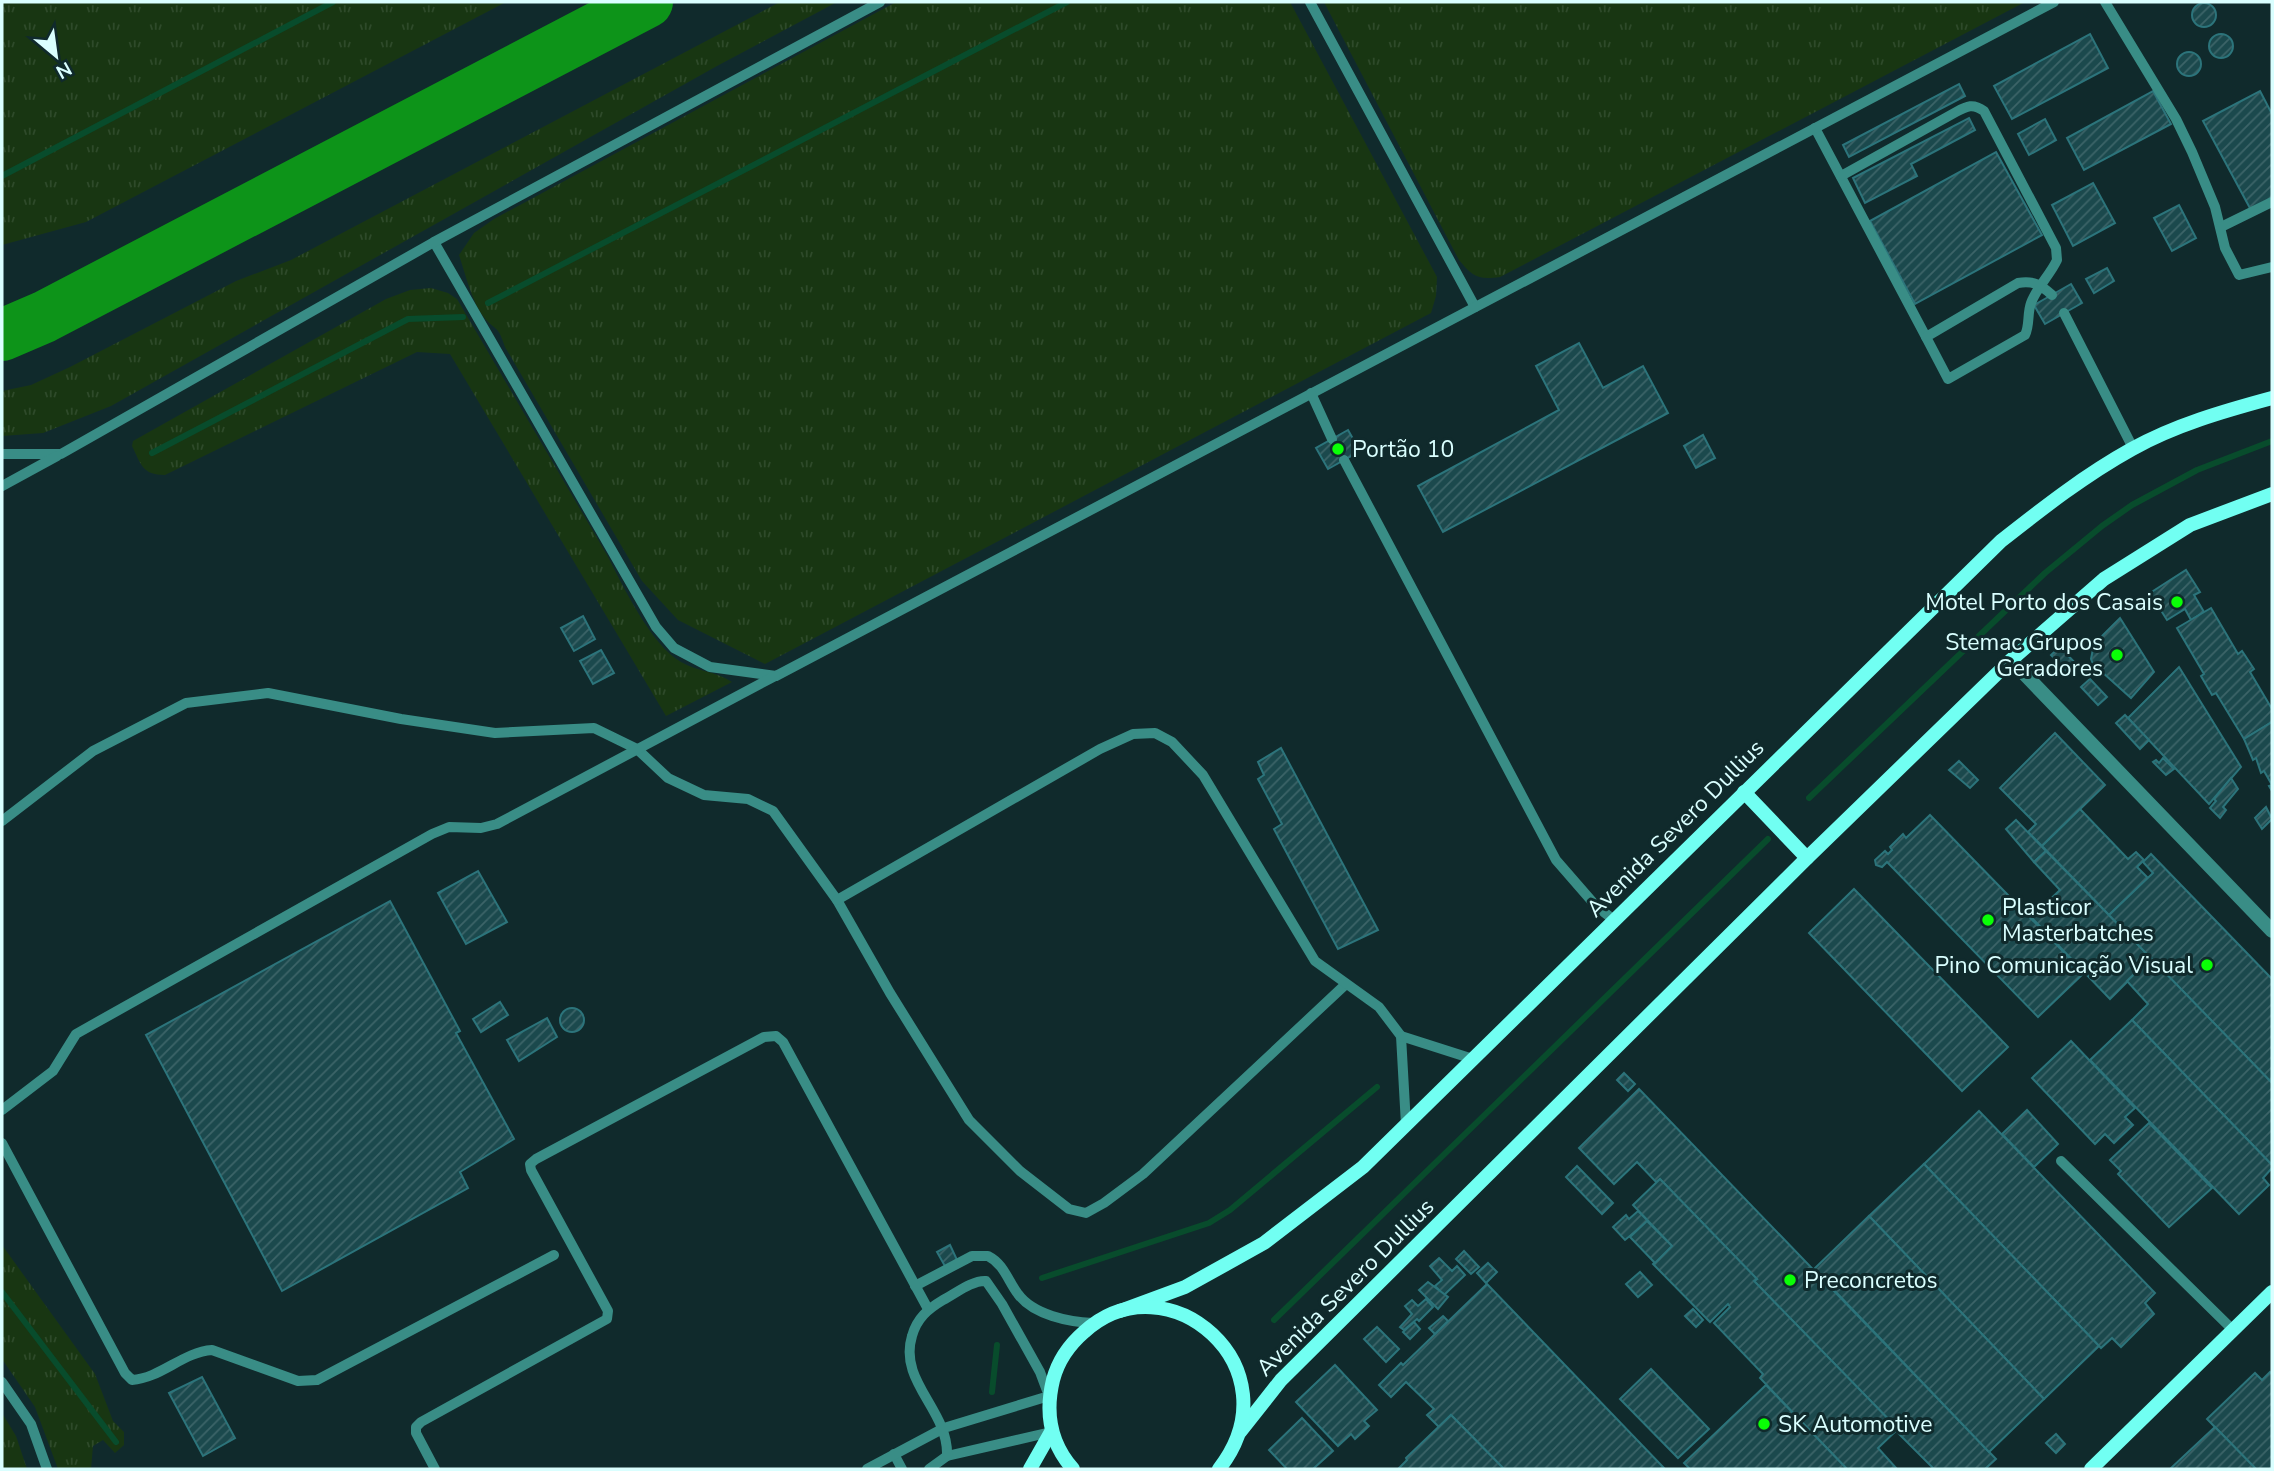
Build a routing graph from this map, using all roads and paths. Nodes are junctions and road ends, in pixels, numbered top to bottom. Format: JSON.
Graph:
{"nodes":[{"id":1,"x":880,"y":2,"type":"edge"},
{"id":2,"x":1310,"y":2,"type":"edge"},
{"id":3,"x":2054,"y":2,"type":"edge"},
{"id":4,"x":2105,"y":2,"type":"edge"},
{"id":5,"x":1815,"y":128,"type":"junction"},
{"id":6,"x":1841,"y":176,"type":"junction"},
{"id":7,"x":2272,"y":202,"type":"edge"},
{"id":8,"x":2221,"y":227,"type":"junction"},
{"id":9,"x":434,"y":242,"type":"junction"},
{"id":10,"x":2272,"y":267,"type":"edge"},
{"id":11,"x":2040,"y":285,"type":"junction"},
{"id":12,"x":2052,"y":295,"type":"dead end"},
{"id":13,"x":1475,"y":307,"type":"junction"},
{"id":14,"x":2064,"y":313,"type":"dead end"},
{"id":15,"x":1926,"y":337,"type":"junction"},
{"id":16,"x":1311,"y":393,"type":"junction"},
{"id":17,"x":2272,"y":398,"type":"edge"},
{"id":18,"x":1332,"y":439,"type":"dead end"},
{"id":19,"x":2133,"y":448,"type":"junction"},
{"id":20,"x":2,"y":454,"type":"edge"},
{"id":21,"x":61,"y":454,"type":"junction"},
{"id":22,"x":1344,"y":460,"type":"dead end"},
{"id":23,"x":2,"y":486,"type":"edge"},
{"id":24,"x":2272,"y":494,"type":"edge"},
{"id":25,"x":2011,"y":660,"type":"junction"},
{"id":26,"x":776,"y":676,"type":"junction"},
{"id":27,"x":637,"y":749,"type":"junction"},
{"id":28,"x":1744,"y":792,"type":"junction"},
{"id":29,"x":2,"y":821,"type":"edge"},
{"id":30,"x":1807,"y":858,"type":"junction"},
{"id":31,"x":837,"y":900,"type":"junction"},
{"id":32,"x":1614,"y":920,"type":"junction"},
{"id":33,"x":2272,"y":931,"type":"edge"},
{"id":34,"x":1346,"y":984,"type":"junction"},
{"id":35,"x":1401,"y":1037,"type":"junction"},
{"id":36,"x":1473,"y":1059,"type":"junction"},
{"id":37,"x":2,"y":1110,"type":"edge"},
{"id":38,"x":1406,"y":1125,"type":"junction"},
{"id":39,"x":2,"y":1143,"type":"edge"},
{"id":40,"x":2061,"y":1161,"type":"dead end"},
{"id":41,"x":554,"y":1255,"type":"dead end"},
{"id":42,"x":915,"y":1286,"type":"junction"},
{"id":43,"x":2272,"y":1292,"type":"edge"},
{"id":44,"x":928,"y":1309,"type":"junction"},
{"id":45,"x":1120,"y":1311,"type":"junction"},
{"id":46,"x":1093,"y":1324,"type":"junction"},
{"id":47,"x":2233,"y":1330,"type":"junction"},
{"id":48,"x":2,"y":1382,"type":"edge"},
{"id":49,"x":1049,"y":1396,"type":"junction"},
{"id":50,"x":944,"y":1428,"type":"junction"},
{"id":51,"x":1051,"y":1432,"type":"junction"},
{"id":52,"x":1240,"y":1432,"type":"junction"},
{"id":53,"x":894,"y":1454,"type":"junction"},
{"id":54,"x":947,"y":1456,"type":"junction"},
{"id":55,"x":47,"y":1469,"type":"edge"},
{"id":56,"x":435,"y":1469,"type":"edge"},
{"id":57,"x":867,"y":1469,"type":"edge"},
{"id":58,"x":902,"y":1469,"type":"edge"},
{"id":59,"x":929,"y":1469,"type":"edge"},
{"id":60,"x":1030,"y":1469,"type":"edge"},
{"id":61,"x":1073,"y":1469,"type":"edge"},
{"id":62,"x":1219,"y":1469,"type":"edge"},
{"id":63,"x":2091,"y":1469,"type":"edge"}],
"edges":[{"from":1,"to":9,"type":"lane"},
{"from":2,"to":13,"type":"lane"},
{"from":3,"to":5,"type":"lane"},
{"from":4,"to":8,"type":"lane"},
{"from":5,"to":6,"type":"lane"},
{"from":5,"to":13,"type":"lane"},
{"from":6,"to":11,"type":"lane"},
{"from":6,"to":15,"type":"lane"},
{"from":7,"to":8,"type":"lane"},
{"from":8,"to":10,"type":"lane"},
{"from":9,"to":21,"type":"lane"},
{"from":9,"to":26,"type":"lane"},
{"from":11,"to":12,"type":"lane"},
{"from":11,"to":15,"type":"lane"},
{"from":11,"to":15,"type":"lane"},
{"from":13,"to":16,"type":"lane"},
{"from":14,"to":19,"type":"lane"},
{"from":16,"to":18,"type":"lane"},
{"from":16,"to":26,"type":"lane"},
{"from":17,"to":19,"type":"main road","name":"Avenida Severo Dullius"},
{"from":19,"to":28,"type":"main road","name":"Avenida Severo Dullius"},
{"from":20,"to":21,"type":"lane"},
{"from":21,"to":23,"type":"lane"},
{"from":22,"to":32,"type":"lane"},
{"from":24,"to":25,"type":"main road","name":"Avenida Severo Dullius"},
{"from":25,"to":30,"type":"main road","name":"Avenida Severo Dullius"},
{"from":25,"to":33,"type":"street"},
{"from":26,"to":27,"type":"lane"},
{"from":27,"to":29,"type":"lane"},
{"from":27,"to":31,"type":"lane"},
{"from":27,"to":37,"type":"lane"},
{"from":28,"to":30,"type":"main road"},
{"from":28,"to":32,"type":"main road","name":"Avenida Severo Dullius"},
{"from":30,"to":52,"type":"main road","name":"Avenida Severo Dullius"},
{"from":31,"to":34,"type":"lane"},
{"from":31,"to":34,"type":"lane"},
{"from":32,"to":36,"type":"main road","name":"Avenida Severo Dullius"},
{"from":34,"to":35,"type":"lane"},
{"from":35,"to":36,"type":"lane"},
{"from":35,"to":38,"type":"lane"},
{"from":36,"to":38,"type":"main road","name":"Avenida Severo Dullius"},
{"from":38,"to":45,"type":"main road","name":"Avenida Severo Dullius"},
{"from":39,"to":41,"type":"lane"},
{"from":40,"to":47,"type":"lane"},
{"from":42,"to":44,"type":"lane"},
{"from":42,"to":46,"type":"lane"},
{"from":42,"to":56,"type":"lane"},
{"from":43,"to":47,"type":"main road"},
{"from":44,"to":49,"type":"lane"},
{"from":44,"to":50,"type":"lane"},
{"from":45,"to":46,"type":"main road","name":"Avenida Severo Dullius"},
{"from":45,"to":52,"type":"main road"},
{"from":46,"to":49,"type":"main road","name":"Avenida Severo Dullius"},
{"from":47,"to":63,"type":"main road"},
{"from":48,"to":55,"type":"lane"},
{"from":49,"to":50,"type":"lane"},
{"from":49,"to":51,"type":"main road"},
{"from":50,"to":53,"type":"lane"},
{"from":50,"to":54,"type":"lane"},
{"from":51,"to":54,"type":"lane"},
{"from":51,"to":60,"type":"main road"},
{"from":51,"to":61,"type":"main road"},
{"from":52,"to":62,"type":"main road"},
{"from":53,"to":57,"type":"lane"},
{"from":53,"to":58,"type":"lane"},
{"from":54,"to":59,"type":"lane"}]}
